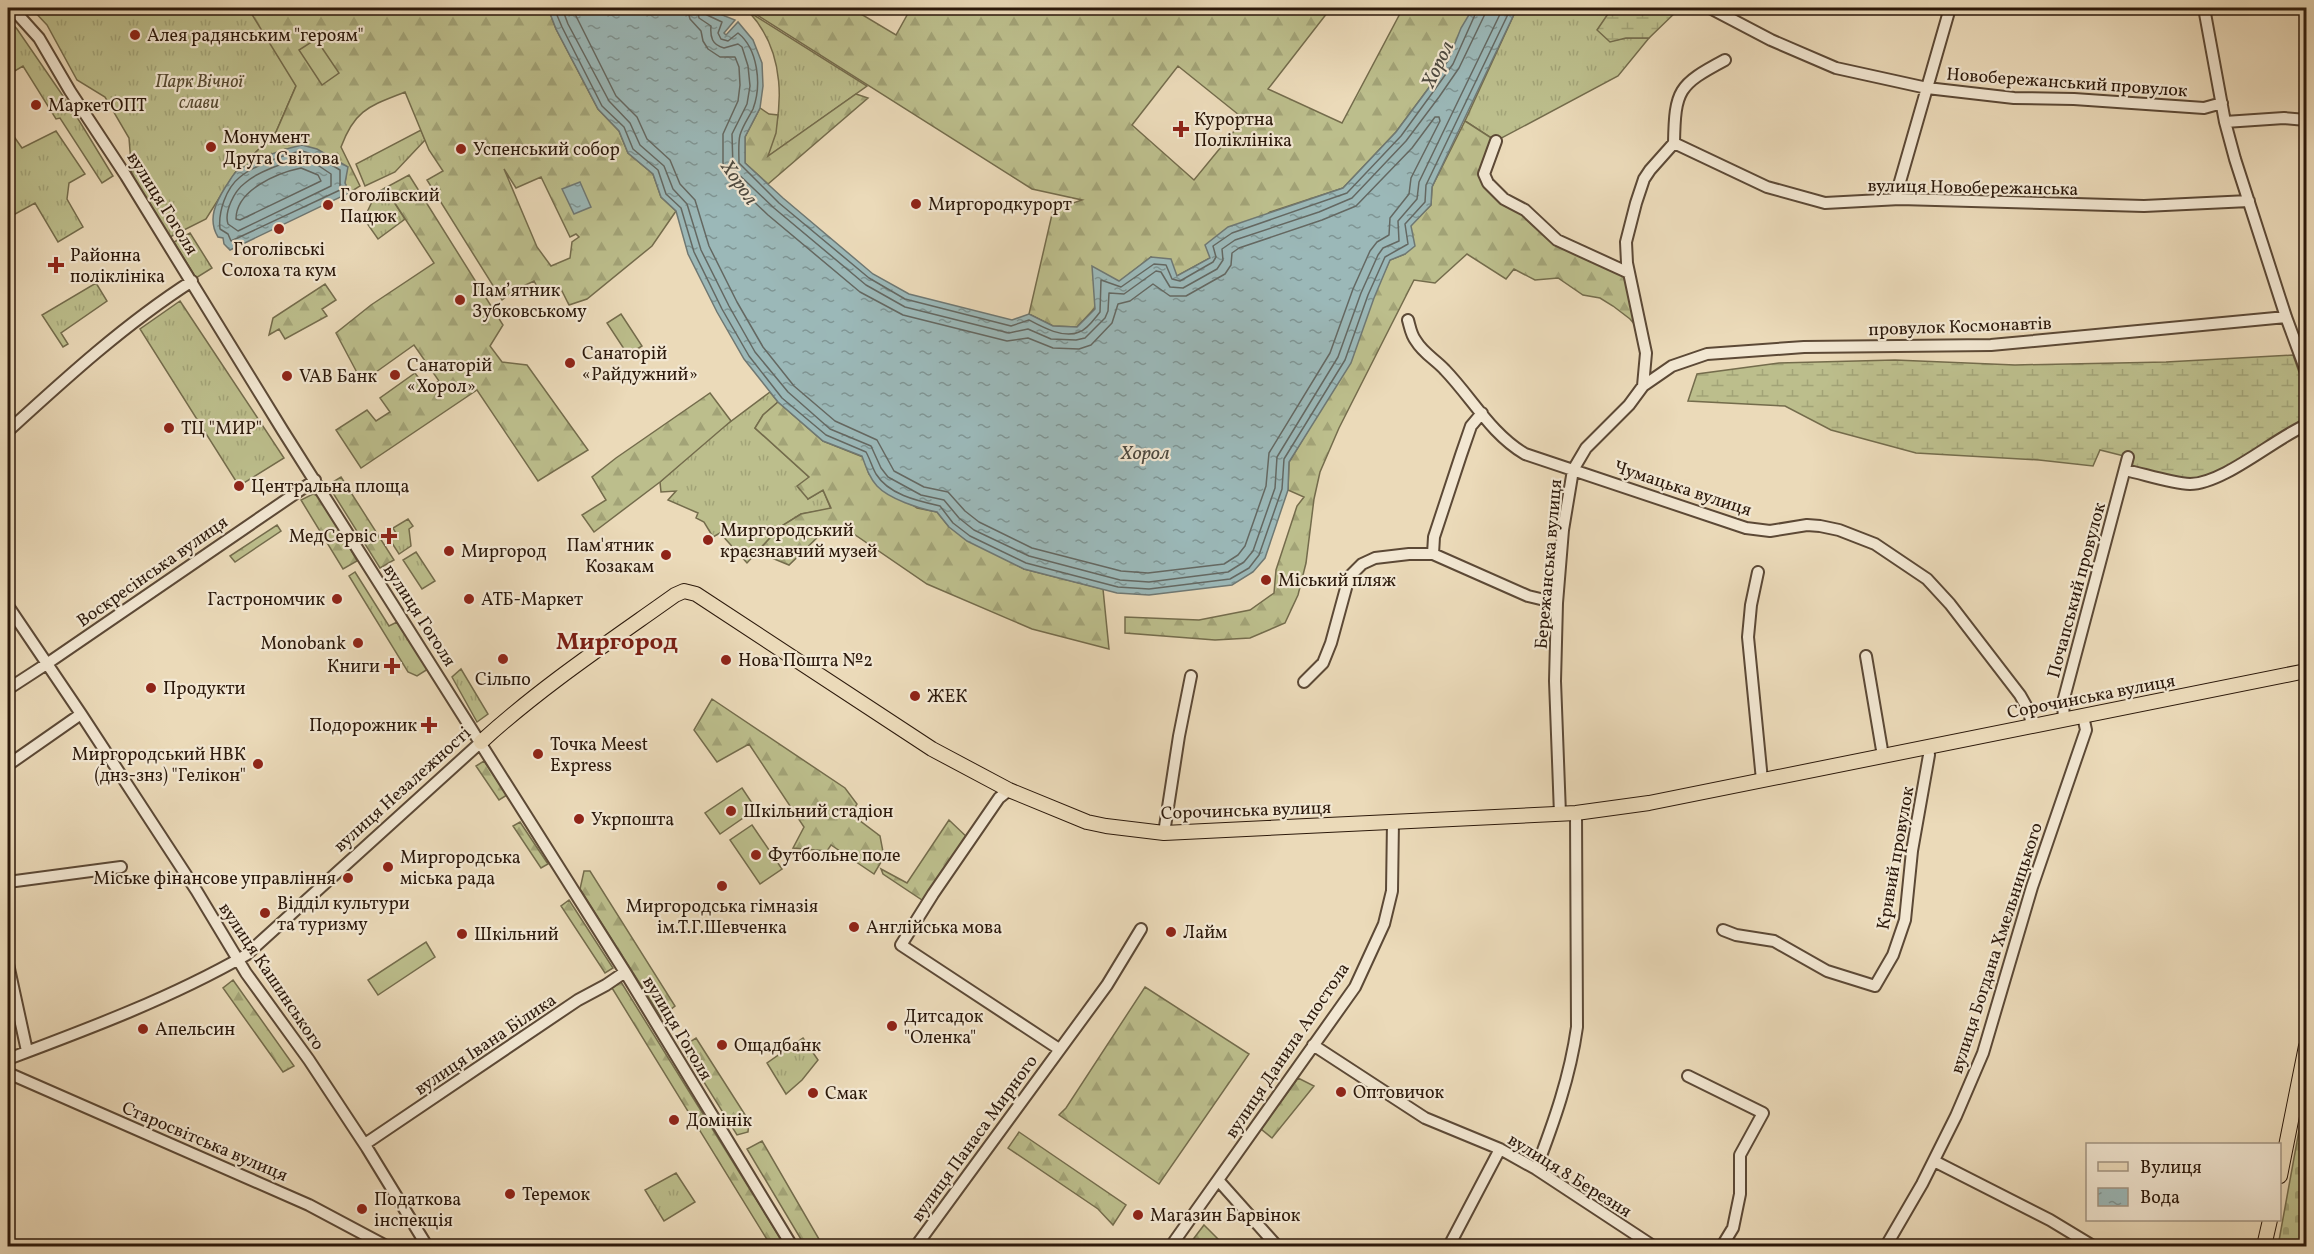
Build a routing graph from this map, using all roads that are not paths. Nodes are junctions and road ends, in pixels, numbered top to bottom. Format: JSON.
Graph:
{"nodes":[{"id":1,"x":12,"y":8,"type":"edge"},
{"id":2,"x":1710,"y":8,"type":"edge"},
{"id":3,"x":1950,"y":8,"type":"edge"},
{"id":4,"x":2204,"y":8,"type":"edge"},
{"id":5,"x":1725,"y":60,"type":"dead end"},
{"id":6,"x":1927,"y":88,"type":"junction"},
{"id":7,"x":2222,"y":103,"type":"junction"},
{"id":8,"x":2307,"y":120,"type":"edge"},
{"id":9,"x":2225,"y":122,"type":"junction"},
{"id":10,"x":1496,"y":141,"type":"dead end"},
{"id":11,"x":1674,"y":143,"type":"junction"},
{"id":12,"x":1895,"y":200,"type":"junction"},
{"id":13,"x":2249,"y":201,"type":"junction"},
{"id":14,"x":1629,"y":273,"type":"junction"},
{"id":15,"x":192,"y":281,"type":"junction"},
{"id":16,"x":2286,"y":317,"type":"junction"},
{"id":17,"x":1408,"y":320,"type":"dead end"},
{"id":18,"x":2307,"y":371,"type":"edge"},
{"id":19,"x":1643,"y":386,"type":"junction"},
{"id":20,"x":1482,"y":413,"type":"junction"},
{"id":21,"x":2307,"y":425,"type":"edge"},
{"id":22,"x":8,"y":431,"type":"edge"},
{"id":23,"x":2128,"y":457,"type":"dead end"},
{"id":24,"x":1573,"y":470,"type":"junction"},
{"id":25,"x":2125,"y":470,"type":"junction"},
{"id":26,"x":315,"y":480,"type":"junction"},
{"id":27,"x":1433,"y":554,"type":"junction"},
{"id":28,"x":1758,"y":572,"type":"dead end"},
{"id":29,"x":684,"y":591,"type":"joint"},
{"id":30,"x":1557,"y":603,"type":"junction"},
{"id":31,"x":8,"y":606,"type":"edge"},
{"id":32,"x":1866,"y":656,"type":"dead end"},
{"id":33,"x":48,"y":663,"type":"junction"},
{"id":34,"x":2307,"y":671,"type":"edge"},
{"id":35,"x":1191,"y":676,"type":"dead end"},
{"id":36,"x":1304,"y":682,"type":"dead end"},
{"id":37,"x":8,"y":689,"type":"edge"},
{"id":38,"x":81,"y":714,"type":"junction"},
{"id":39,"x":2083,"y":716,"type":"junction"},
{"id":40,"x":2064,"y":720,"type":"junction"},
{"id":41,"x":2032,"y":726,"type":"junction"},
{"id":42,"x":481,"y":742,"type":"junction"},
{"id":43,"x":1928,"y":747,"type":"junction"},
{"id":44,"x":1883,"y":756,"type":"junction"},
{"id":45,"x":8,"y":765,"type":"edge"},
{"id":46,"x":1762,"y":780,"type":"junction"},
{"id":47,"x":1009,"y":790,"type":"junction"},
{"id":48,"x":1576,"y":813,"type":"junction"},
{"id":49,"x":1560,"y":814,"type":"junction"},
{"id":50,"x":1393,"y":821,"type":"junction"},
{"id":51,"x":1164,"y":833,"type":"junction"},
{"id":52,"x":121,"y":867,"type":"dead end"},
{"id":53,"x":8,"y":882,"type":"edge"},
{"id":54,"x":1141,"y":928,"type":"dead end"},
{"id":55,"x":1723,"y":930,"type":"dead end"},
{"id":56,"x":238,"y":960,"type":"junction"},
{"id":57,"x":8,"y":964,"type":"edge"},
{"id":58,"x":625,"y":972,"type":"junction"},
{"id":59,"x":1314,"y":1045,"type":"junction"},
{"id":60,"x":2307,"y":1046,"type":"edge"},
{"id":61,"x":1059,"y":1049,"type":"junction"},
{"id":62,"x":27,"y":1052,"type":"junction"},
{"id":63,"x":8,"y":1059,"type":"edge"},
{"id":64,"x":8,"y":1073,"type":"edge"},
{"id":65,"x":1688,"y":1076,"type":"dead end"},
{"id":66,"x":365,"y":1144,"type":"junction"},
{"id":67,"x":1500,"y":1149,"type":"junction"},
{"id":68,"x":1934,"y":1161,"type":"junction"},
{"id":69,"x":1536,"y":1169,"type":"junction"},
{"id":70,"x":2281,"y":1171,"type":"edge"},
{"id":71,"x":1218,"y":1180,"type":"junction"},
{"id":72,"x":2270,"y":1221,"type":"edge"},
{"id":73,"x":386,"y":1246,"type":"edge"},
{"id":74,"x":427,"y":1246,"type":"edge"},
{"id":75,"x":792,"y":1246,"type":"edge"},
{"id":76,"x":916,"y":1246,"type":"edge"},
{"id":77,"x":1171,"y":1246,"type":"edge"},
{"id":78,"x":1277,"y":1246,"type":"edge"},
{"id":79,"x":1449,"y":1246,"type":"edge"},
{"id":80,"x":1653,"y":1246,"type":"edge"},
{"id":81,"x":1722,"y":1246,"type":"edge"},
{"id":82,"x":1886,"y":1246,"type":"edge"},
{"id":83,"x":2094,"y":1246,"type":"edge"},
{"id":84,"x":2264,"y":1246,"type":"edge"}],
"edges":[{"from":1,"to":15,"type":"street","name":"вулиця Гоголя"},
{"from":2,"to":6,"type":"street","name":"Новобережанський провулок"},
{"from":3,"to":6,"type":"street"},
{"from":4,"to":7,"type":"street"},
{"from":5,"to":11,"type":"street"},
{"from":6,"to":7,"type":"street","name":"Новобережанський провулок"},
{"from":6,"to":12,"type":"street"},
{"from":7,"to":9,"type":"street"},
{"from":8,"to":9,"type":"street"},
{"from":9,"to":13,"type":"street"},
{"from":10,"to":14,"type":"street"},
{"from":11,"to":12,"type":"street","name":"вулиця Новобережанська"},
{"from":11,"to":14,"type":"street"},
{"from":12,"to":13,"type":"street","name":"вулиця Новобережанська"},
{"from":13,"to":16,"type":"street"},
{"from":14,"to":19,"type":"street"},
{"from":15,"to":22,"type":"street"},
{"from":15,"to":26,"type":"street","name":"вулиця Гоголя"},
{"from":16,"to":18,"type":"street"},
{"from":16,"to":19,"type":"street","name":"провулок Космонавтів"},
{"from":17,"to":20,"type":"street","name":"Чумацька вулиця"},
{"from":19,"to":24,"type":"street","name":"Бережанська вулиця"},
{"from":20,"to":24,"type":"street","name":"Чумацька вулиця"},
{"from":20,"to":27,"type":"street"},
{"from":21,"to":25,"type":"street"},
{"from":23,"to":25,"type":"street","name":"Почапський провулок"},
{"from":24,"to":30,"type":"street","name":"Бережанська вулиця"},
{"from":24,"to":41,"type":"street","name":"Чумацька вулиця"},
{"from":25,"to":40,"type":"street","name":"Почапський провулок"},
{"from":26,"to":33,"type":"street","name":"Воскресінська вулиця"},
{"from":26,"to":42,"type":"street","name":"вулиця Гоголя"},
{"from":27,"to":30,"type":"street"},
{"from":27,"to":36,"type":"street"},
{"from":28,"to":46,"type":"street"},
{"from":29,"to":42,"type":"main road","name":"вулиця Незалежності"},
{"from":29,"to":47,"type":"main road","name":"Сорочинська вулиця"},
{"from":30,"to":49,"type":"street","name":"Бережанська вулиця"},
{"from":31,"to":33,"type":"street","name":"вулиця Кашинського"},
{"from":32,"to":44,"type":"street"},
{"from":33,"to":37,"type":"street","name":"Воскресінська вулиця"},
{"from":33,"to":38,"type":"street","name":"вулиця Кашинського"},
{"from":34,"to":39,"type":"main road","name":"Сорочинська вулиця"},
{"from":35,"to":51,"type":"street"},
{"from":38,"to":45,"type":"street"},
{"from":38,"to":56,"type":"street","name":"вулиця Кашинського"},
{"from":39,"to":40,"type":"main road","name":"Сорочинська вулиця"},
{"from":39,"to":68,"type":"street","name":"вулиця Богдана Хмельницького"},
{"from":40,"to":41,"type":"main road","name":"Сорочинська вулиця"},
{"from":41,"to":43,"type":"main road","name":"Сорочинська вулиця"},
{"from":42,"to":56,"type":"street","name":"вулиця Незалежності"},
{"from":42,"to":58,"type":"street","name":"вулиця Гоголя"},
{"from":43,"to":44,"type":"main road","name":"Сорочинська вулиця"},
{"from":43,"to":55,"type":"street","name":"Кривий провулок"},
{"from":44,"to":46,"type":"main road","name":"Сорочинська вулиця"},
{"from":46,"to":48,"type":"main road","name":"Сорочинська вулиця"},
{"from":47,"to":51,"type":"main road","name":"Сорочинська вулиця"},
{"from":47,"to":61,"type":"street","name":"вулиця Панаса Мирного"},
{"from":48,"to":49,"type":"main road","name":"Сорочинська вулиця"},
{"from":48,"to":69,"type":"street"},
{"from":49,"to":50,"type":"main road","name":"Сорочинська вулиця"},
{"from":50,"to":51,"type":"main road","name":"Сорочинська вулиця"},
{"from":50,"to":59,"type":"street","name":"вулиця Данила Апостола"},
{"from":52,"to":53,"type":"street"},
{"from":54,"to":61,"type":"street","name":"вулиця Панаса Мирного"},
{"from":56,"to":62,"type":"street","name":"вулиця Незалежності"},
{"from":56,"to":66,"type":"street","name":"вулиця Кашинського"},
{"from":57,"to":62,"type":"street"},
{"from":58,"to":66,"type":"street","name":"вулиця Івана Білика"},
{"from":58,"to":75,"type":"street","name":"вулиця Гоголя"},
{"from":59,"to":67,"type":"street","name":"вулиця 8 Березня"},
{"from":59,"to":71,"type":"street","name":"вулиця Данила Апостола"},
{"from":60,"to":70,"type":"main road"},
{"from":61,"to":76,"type":"street","name":"вулиця Панаса Мирного"},
{"from":62,"to":63,"type":"street","name":"вулиця Незалежності"},
{"from":64,"to":73,"type":"street","name":"Старосвітська вулиця"},
{"from":65,"to":81,"type":"street"},
{"from":66,"to":74,"type":"street","name":"вулиця Кашинського"},
{"from":67,"to":69,"type":"street","name":"вулиця 8 Березня"},
{"from":67,"to":79,"type":"street"},
{"from":68,"to":82,"type":"street","name":"вулиця Богдана Хмельницького"},
{"from":68,"to":83,"type":"street"},
{"from":69,"to":80,"type":"street","name":"вулиця 8 Березня"},
{"from":71,"to":77,"type":"street","name":"вулиця Данила Апостола"},
{"from":71,"to":78,"type":"street"},
{"from":72,"to":84,"type":"main road"}]}
